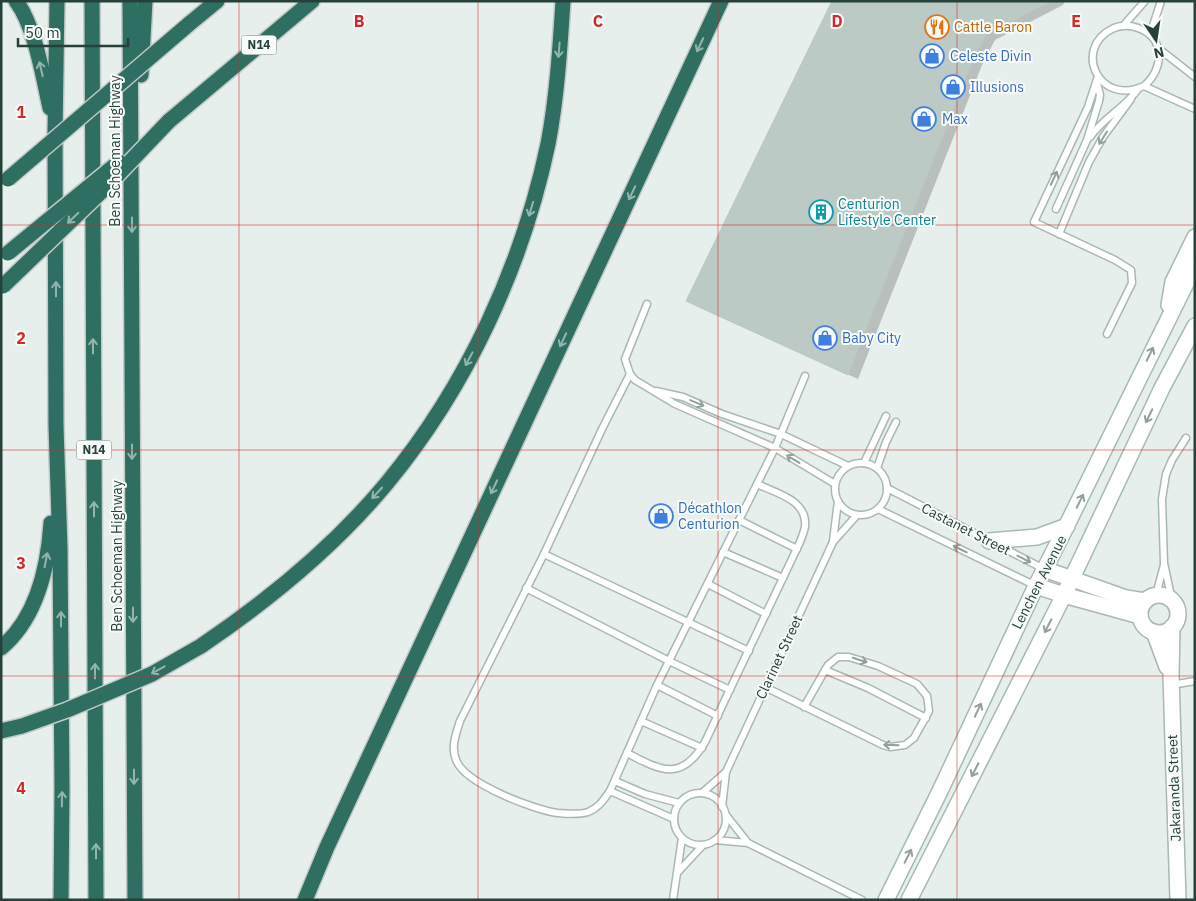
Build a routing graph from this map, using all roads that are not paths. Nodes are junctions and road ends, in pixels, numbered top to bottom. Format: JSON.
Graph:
{"nodes":[{"id":1,"x":16,"y":1,"type":"edge"},
{"id":2,"x":57,"y":1,"type":"edge"},
{"id":3,"x":92,"y":1,"type":"edge"},
{"id":4,"x":130,"y":1,"type":"edge"},
{"id":5,"x":145,"y":1,"type":"edge"},
{"id":6,"x":217,"y":1,"type":"edge"},
{"id":7,"x":312,"y":1,"type":"edge"},
{"id":8,"x":564,"y":1,"type":"edge"},
{"id":9,"x":721,"y":1,"type":"edge"},
{"id":10,"x":1145,"y":1,"type":"edge"},
{"id":11,"x":1161,"y":1,"type":"edge"},
{"id":12,"x":1123,"y":26,"type":"junction"},
{"id":13,"x":1150,"y":36,"type":"junction"},
{"id":14,"x":1158,"y":48,"type":"junction"},
{"id":15,"x":1098,"y":76,"type":"junction"},
{"id":16,"x":1195,"y":76,"type":"edge"},
{"id":17,"x":1097,"y":84,"type":"junction"},
{"id":18,"x":1141,"y":88,"type":"junction"},
{"id":19,"x":1131,"y":99,"type":"junction"},
{"id":20,"x":1195,"y":110,"type":"edge"},
{"id":21,"x":168,"y":121,"type":"junction"},
{"id":22,"x":55,"y":134,"type":"junction"},
{"id":23,"x":1087,"y":140,"type":"junction"},
{"id":24,"x":3,"y":182,"type":"edge"},
{"id":25,"x":132,"y":198,"type":"junction"},
{"id":26,"x":1056,"y":209,"type":"dead end"},
{"id":27,"x":1059,"y":234,"type":"junction"},
{"id":28,"x":1195,"y":237,"type":"edge"},
{"id":29,"x":5,"y":256,"type":"edge"},
{"id":30,"x":1195,"y":266,"type":"edge"},
{"id":31,"x":2,"y":287,"type":"edge"},
{"id":32,"x":646,"y":304,"type":"dead end"},
{"id":33,"x":1167,"y":319,"type":"junction"},
{"id":34,"x":1195,"y":326,"type":"edge"},
{"id":35,"x":1107,"y":334,"type":"dead end"},
{"id":36,"x":630,"y":374,"type":"junction"},
{"id":37,"x":805,"y":376,"type":"dead end"},
{"id":38,"x":650,"y":390,"type":"junction"},
{"id":39,"x":886,"y":416,"type":"dead end"},
{"id":40,"x":896,"y":422,"type":"dead end"},
{"id":41,"x":56,"y":426,"type":"junction"},
{"id":42,"x":781,"y":434,"type":"junction"},
{"id":43,"x":1186,"y":438,"type":"dead end"},
{"id":44,"x":775,"y":448,"type":"junction"},
{"id":45,"x":864,"y":463,"type":"junction"},
{"id":46,"x":848,"y":466,"type":"junction"},
{"id":47,"x":877,"y":468,"type":"junction"},
{"id":48,"x":757,"y":484,"type":"junction"},
{"id":49,"x":835,"y":484,"type":"junction"},
{"id":50,"x":888,"y":488,"type":"junction"},
{"id":51,"x":838,"y":501,"type":"junction"},
{"id":52,"x":878,"y":510,"type":"junction"},
{"id":53,"x":857,"y":515,"type":"junction"},
{"id":54,"x":739,"y":520,"type":"junction"},
{"id":55,"x":1067,"y":526,"type":"junction"},
{"id":56,"x":989,"y":541,"type":"junction"},
{"id":57,"x":833,"y":542,"type":"junction"},
{"id":58,"x":797,"y":549,"type":"junction"},
{"id":59,"x":723,"y":552,"type":"junction"},
{"id":60,"x":544,"y":554,"type":"junction"},
{"id":61,"x":1164,"y":563,"type":"junction"},
{"id":62,"x":1044,"y":569,"type":"junction"},
{"id":63,"x":783,"y":578,"type":"junction"},
{"id":64,"x":1071,"y":579,"type":"junction"},
{"id":65,"x":708,"y":584,"type":"junction"},
{"id":66,"x":1036,"y":586,"type":"junction"},
{"id":67,"x":526,"y":588,"type":"junction"},
{"id":68,"x":1064,"y":595,"type":"junction"},
{"id":69,"x":1151,"y":598,"type":"junction"},
{"id":70,"x":1172,"y":601,"type":"junction"},
{"id":71,"x":766,"y":614,"type":"junction"},
{"id":72,"x":1140,"y":616,"type":"junction"},
{"id":73,"x":689,"y":622,"type":"junction"},
{"id":74,"x":1172,"y":627,"type":"junction"},
{"id":75,"x":1154,"y":632,"type":"junction"},
{"id":76,"x":1,"y":648,"type":"edge"},
{"id":77,"x":749,"y":651,"type":"junction"},
{"id":78,"x":669,"y":661,"type":"junction"},
{"id":79,"x":825,"y":670,"type":"junction"},
{"id":80,"x":1171,"y":680,"type":"junction"},
{"id":81,"x":1195,"y":682,"type":"edge"},
{"id":82,"x":657,"y":685,"type":"junction"},
{"id":83,"x":765,"y":687,"type":"junction"},
{"id":84,"x":730,"y":690,"type":"junction"},
{"id":85,"x":804,"y":707,"type":"junction"},
{"id":86,"x":718,"y":716,"type":"junction"},
{"id":87,"x":926,"y":718,"type":"junction"},
{"id":88,"x":641,"y":720,"type":"junction"},
{"id":89,"x":1,"y":731,"type":"edge"},
{"id":90,"x":702,"y":748,"type":"junction"},
{"id":91,"x":627,"y":753,"type":"junction"},
{"id":92,"x":726,"y":772,"type":"junction"},
{"id":93,"x":615,"y":781,"type":"junction"},
{"id":94,"x":610,"y":791,"type":"junction"},
{"id":95,"x":702,"y":793,"type":"junction"},
{"id":96,"x":679,"y":803,"type":"junction"},
{"id":97,"x":722,"y":806,"type":"junction"},
{"id":98,"x":725,"y":814,"type":"junction"},
{"id":99,"x":674,"y":819,"type":"junction"},
{"id":100,"x":682,"y":838,"type":"junction"},
{"id":101,"x":715,"y":840,"type":"junction"},
{"id":102,"x":748,"y":843,"type":"junction"},
{"id":103,"x":703,"y":845,"type":"junction"},
{"id":104,"x":678,"y":873,"type":"junction"},
{"id":105,"x":61,"y":900,"type":"edge"},
{"id":106,"x":96,"y":900,"type":"edge"},
{"id":107,"x":135,"y":900,"type":"edge"},
{"id":108,"x":305,"y":900,"type":"edge"},
{"id":109,"x":673,"y":900,"type":"edge"},
{"id":110,"x":862,"y":900,"type":"edge"},
{"id":111,"x":886,"y":900,"type":"edge"},
{"id":112,"x":909,"y":900,"type":"edge"},
{"id":113,"x":1178,"y":900,"type":"edge"}],
"edges":[{"from":22,"to":1,"type":"highway","one_way":true},
{"from":2,"to":22,"type":"highway"},
{"from":106,"to":3,"type":"highway","name":"Ben Schoeman Highway","number":"N14","one_way":true},
{"from":4,"to":25,"type":"highway","name":"Ben Schoeman Highway","number":"N14"},
{"from":5,"to":25,"type":"highway"},
{"from":6,"to":24,"type":"highway","bridge":true},
{"from":7,"to":21,"type":"highway","number":"N14"},
{"from":8,"to":89,"type":"highway","one_way":true,"bridge":true},
{"from":9,"to":108,"type":"highway","one_way":true},
{"from":10,"to":12,"type":"lane"},
{"from":11,"to":13,"type":"lane"},
{"from":12,"to":13,"type":"lane"},
{"from":12,"to":15,"type":"lane"},
{"from":13,"to":14,"type":"lane"},
{"from":14,"to":16,"type":"lane"},
{"from":14,"to":18,"type":"lane"},
{"from":15,"to":17,"type":"lane"},
{"from":15,"to":18,"type":"lane"},
{"from":17,"to":23,"type":"lane"},
{"from":27,"to":17,"type":"lane","one_way":true},
{"from":18,"to":19,"type":"lane"},
{"from":18,"to":20,"type":"lane"},
{"from":19,"to":23,"type":"lane"},
{"from":19,"to":27,"type":"lane","one_way":true},
{"from":21,"to":29,"type":"highway","number":"N14","bridge":true},
{"from":21,"to":31,"type":"highway","one_way":true,"bridge":true},
{"from":41,"to":22,"type":"highway","one_way":true},
{"from":23,"to":26,"type":"lane"},
{"from":25,"to":107,"type":"highway","name":"Ben Schoeman Highway","number":"N14","one_way":true},
{"from":27,"to":35,"type":"lane"},
{"from":28,"to":33,"type":"main road"},
{"from":30,"to":33,"type":"main road","name":"Lenchen Avenue"},
{"from":32,"to":36,"type":"lane"},
{"from":55,"to":33,"type":"main road","name":"Lenchen Avenue","one_way":true},
{"from":34,"to":64,"type":"main road","name":"Lenchen Avenue","one_way":true},
{"from":36,"to":38,"type":"lane"},
{"from":36,"to":60,"type":"lane"},
{"from":37,"to":42,"type":"lane"},
{"from":38,"to":42,"type":"lane","one_way":true},
{"from":38,"to":44,"type":"lane"},
{"from":39,"to":45,"type":"lane"},
{"from":40,"to":47,"type":"lane"},
{"from":76,"to":41,"type":"highway","one_way":true},
{"from":105,"to":41,"type":"highway","one_way":true},
{"from":42,"to":44,"type":"lane"},
{"from":42,"to":46,"type":"lane"},
{"from":43,"to":61,"type":"lane","name":"Jakaranda Street"},
{"from":44,"to":48,"type":"lane"},
{"from":49,"to":44,"type":"lane","one_way":true},
{"from":45,"to":46,"type":"lane"},
{"from":45,"to":47,"type":"lane"},
{"from":46,"to":49,"type":"lane"},
{"from":47,"to":50,"type":"lane"},
{"from":48,"to":54,"type":"lane"},
{"from":48,"to":58,"type":"lane"},
{"from":49,"to":51,"type":"lane"},
{"from":50,"to":52,"type":"lane"},
{"from":50,"to":56,"type":"lane","name":"Castanet Street"},
{"from":51,"to":53,"type":"lane"},
{"from":51,"to":57,"type":"lane","name":"Clarinet Street"},
{"from":52,"to":53,"type":"lane"},
{"from":66,"to":52,"type":"lane","name":"Castanet Street","one_way":true},
{"from":53,"to":57,"type":"lane","name":"Clarinet Street"},
{"from":54,"to":58,"type":"lane"},
{"from":54,"to":59,"type":"lane"},
{"from":55,"to":56,"type":"main road"},
{"from":55,"to":62,"type":"main road","name":"Lenchen Avenue"},
{"from":56,"to":62,"type":"lane","name":"Castanet Street","one_way":true},
{"from":57,"to":83,"type":"lane","name":"Clarinet Street"},
{"from":58,"to":63,"type":"lane"},
{"from":59,"to":63,"type":"lane"},
{"from":59,"to":65,"type":"lane"},
{"from":60,"to":67,"type":"lane"},
{"from":60,"to":73,"type":"lane"},
{"from":61,"to":69,"type":"lane","name":"Jakaranda Street"},
{"from":61,"to":70,"type":"lane","name":"Jakaranda Street"},
{"from":62,"to":64,"type":"main road"},
{"from":62,"to":66,"type":"main road","name":"Lenchen Avenue"},
{"from":63,"to":71,"type":"lane"},
{"from":64,"to":68,"type":"main road","name":"Lenchen Avenue"},
{"from":64,"to":69,"type":"main road"},
{"from":65,"to":71,"type":"lane"},
{"from":65,"to":73,"type":"lane"},
{"from":66,"to":68,"type":"main road"},
{"from":111,"to":66,"type":"main road","name":"Lenchen Avenue","one_way":true},
{"from":67,"to":78,"type":"lane"},
{"from":67,"to":94,"type":"lane"},
{"from":68,"to":72,"type":"main road"},
{"from":68,"to":112,"type":"main road","name":"Lenchen Avenue","one_way":true},
{"from":69,"to":70,"type":"main road"},
{"from":69,"to":72,"type":"main road","name":"Jakaranda Street"},
{"from":70,"to":74,"type":"main road","name":"Jakaranda Street"},
{"from":71,"to":77,"type":"lane"},
{"from":72,"to":75,"type":"main road","name":"Jakaranda Street"},
{"from":73,"to":77,"type":"lane"},
{"from":73,"to":78,"type":"lane"},
{"from":74,"to":75,"type":"main road"},
{"from":74,"to":80,"type":"main road","name":"Jakaranda Street"},
{"from":75,"to":80,"type":"main road","name":"Jakaranda Street"},
{"from":77,"to":84,"type":"lane"},
{"from":78,"to":82,"type":"lane"},
{"from":78,"to":84,"type":"lane"},
{"from":79,"to":85,"type":"lane"},
{"from":79,"to":87,"type":"lane"},
{"from":79,"to":87,"type":"lane","one_way":true},
{"from":80,"to":81,"type":"lane"},
{"from":80,"to":113,"type":"main road","name":"Jakaranda Street"},
{"from":82,"to":86,"type":"lane"},
{"from":82,"to":88,"type":"lane"},
{"from":83,"to":85,"type":"lane"},
{"from":83,"to":92,"type":"lane","name":"Clarinet Street"},
{"from":84,"to":86,"type":"lane"},
{"from":87,"to":85,"type":"lane","one_way":true},
{"from":86,"to":90,"type":"lane"},
{"from":88,"to":90,"type":"lane"},
{"from":88,"to":91,"type":"lane"},
{"from":90,"to":91,"type":"lane"},
{"from":91,"to":93,"type":"lane"},
{"from":92,"to":95,"type":"lane","name":"Clarinet Street"},
{"from":92,"to":97,"type":"lane","name":"Clarinet Street"},
{"from":93,"to":94,"type":"lane"},
{"from":93,"to":96,"type":"lane"},
{"from":94,"to":99,"type":"lane"},
{"from":95,"to":96,"type":"lane","name":"Clarinet Street"},
{"from":95,"to":97,"type":"lane"},
{"from":96,"to":99,"type":"lane"},
{"from":97,"to":98,"type":"lane","name":"Clarinet Street"},
{"from":98,"to":101,"type":"lane"},
{"from":98,"to":102,"type":"lane","name":"Clarinet Street"},
{"from":99,"to":100,"type":"lane"},
{"from":100,"to":103,"type":"lane"},
{"from":100,"to":104,"type":"lane"},
{"from":101,"to":102,"type":"lane","name":"Clarinet Street"},
{"from":101,"to":103,"type":"lane","name":"Clarinet Street"},
{"from":102,"to":110,"type":"lane","name":"Clarinet Street"},
{"from":103,"to":104,"type":"lane"},
{"from":104,"to":109,"type":"lane"}]}
